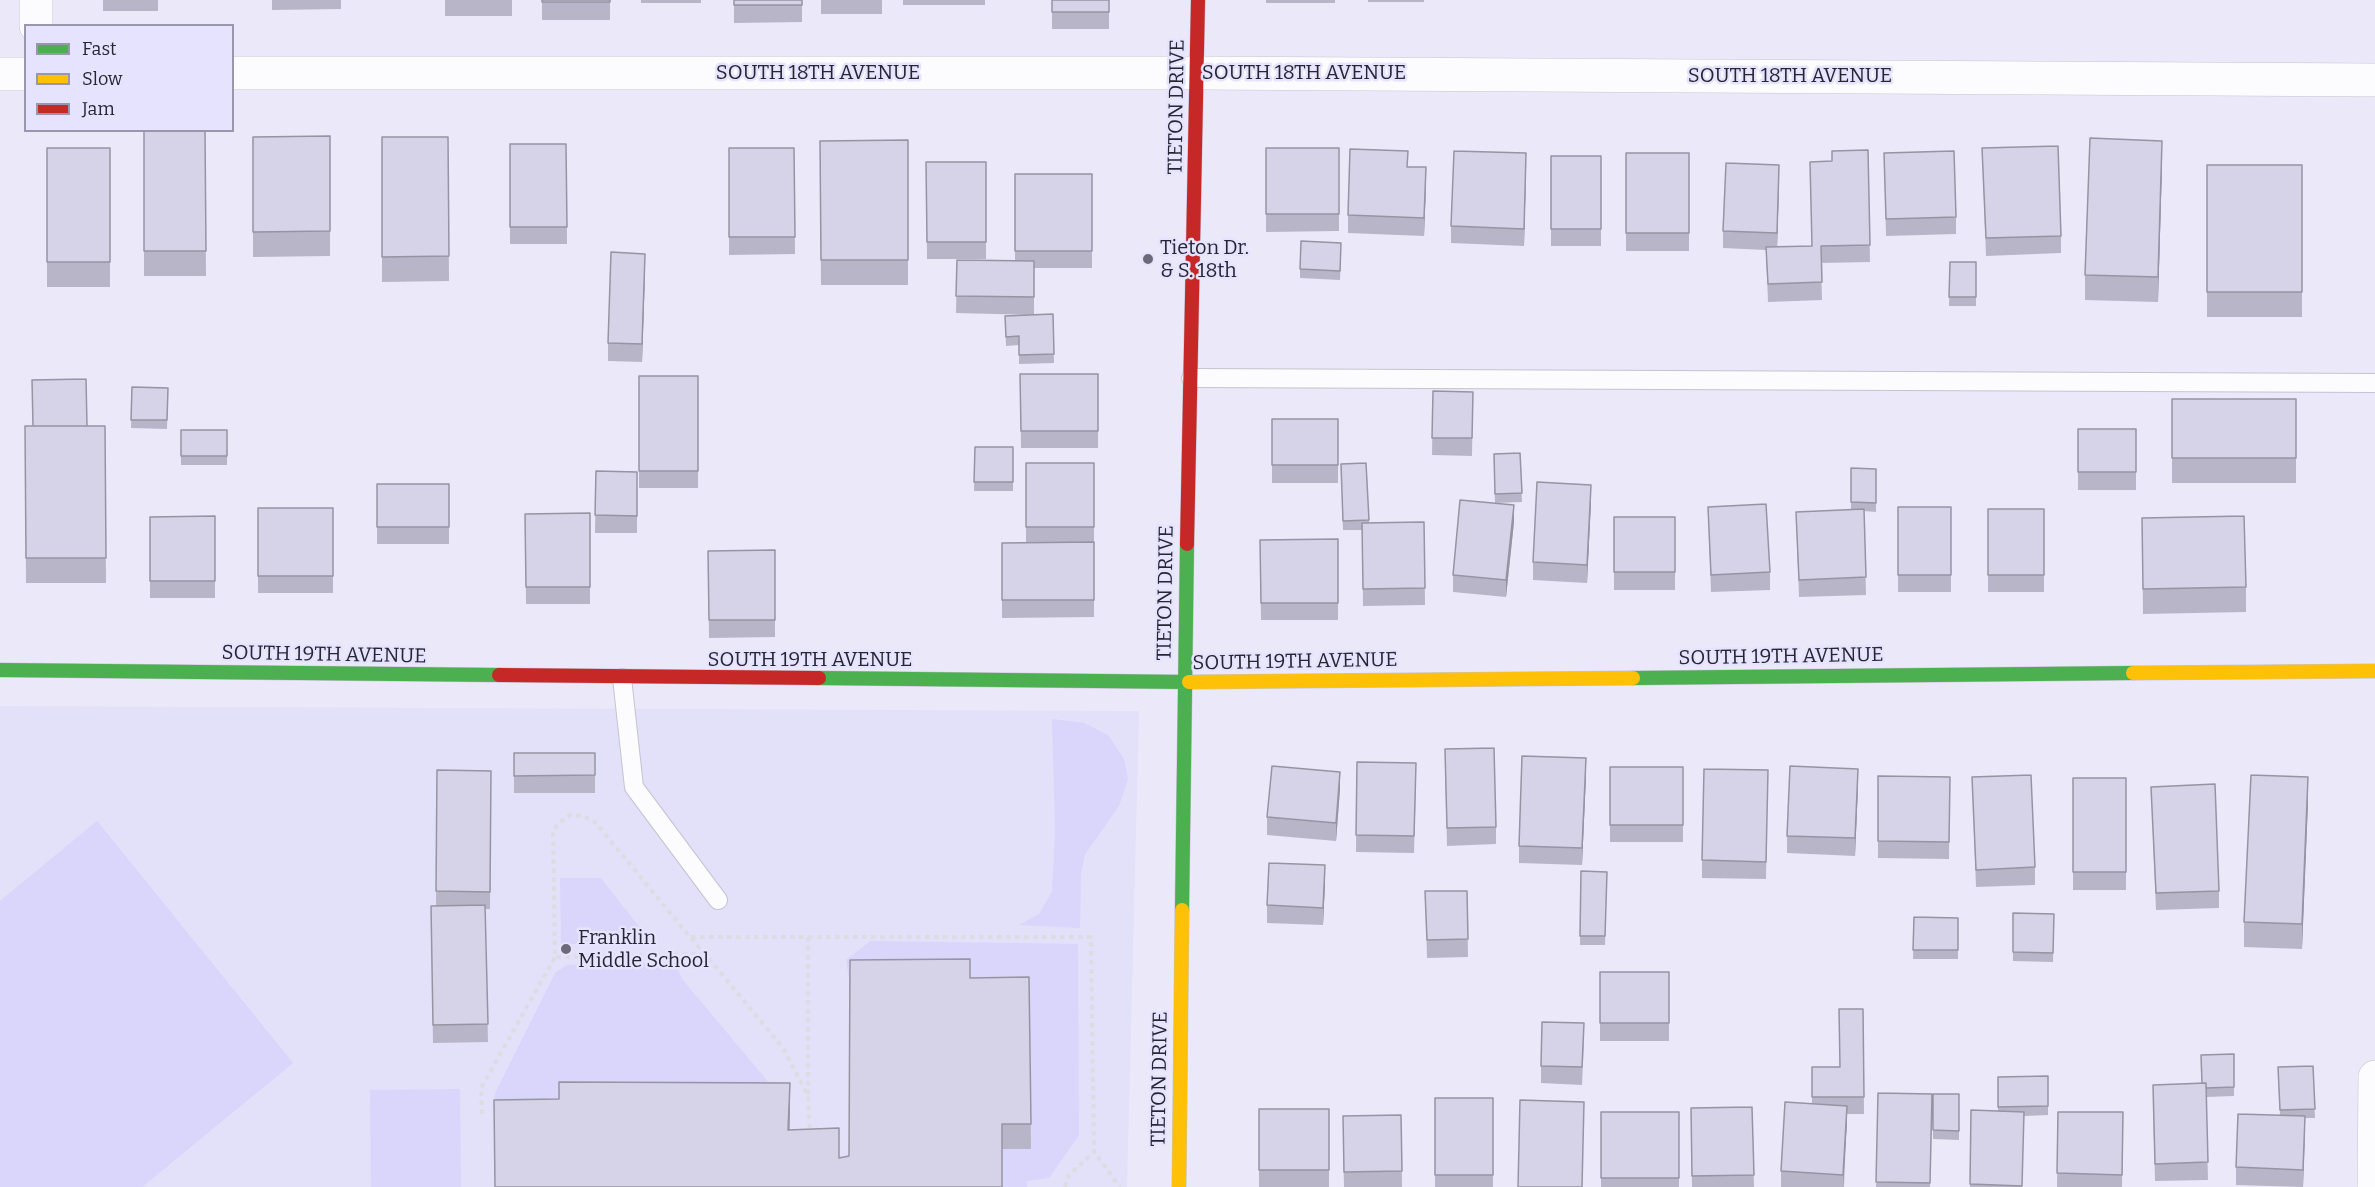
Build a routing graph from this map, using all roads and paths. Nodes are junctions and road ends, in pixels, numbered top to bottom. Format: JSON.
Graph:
{"nodes":[{"id":1,"x":36,"y":0,"type":"edge"},
{"id":2,"x":1198,"y":0,"type":"edge"},
{"id":3,"x":36,"y":24,"type":"edge"},
{"id":4,"x":234,"y":73,"type":"edge"},
{"id":5,"x":1197,"y":73,"type":"junction"},
{"id":6,"x":0,"y":74,"type":"edge"},
{"id":7,"x":24,"y":74,"type":"edge"},
{"id":8,"x":2375,"y":80,"type":"edge"},
{"id":9,"x":1191,"y":378,"type":"junction"},
{"id":10,"x":2375,"y":382,"type":"edge"},
{"id":11,"x":0,"y":670,"type":"edge"},
{"id":12,"x":2375,"y":671,"type":"edge"},
{"id":13,"x":622,"y":678,"type":"junction"},
{"id":14,"x":1184,"y":682,"type":"junction"},
{"id":15,"x":718,"y":900,"type":"dead end"},
{"id":16,"x":690,"y":937,"type":"junction"},
{"id":17,"x":808,"y":937,"type":"junction"},
{"id":18,"x":705,"y":954,"type":"junction"},
{"id":19,"x":555,"y":957,"type":"junction"},
{"id":20,"x":2375,"y":1077,"type":"edge"},
{"id":21,"x":808,"y":1096,"type":"junction"},
{"id":22,"x":482,"y":1114,"type":"dead end"},
{"id":23,"x":810,"y":1143,"type":"edge"},
{"id":24,"x":1094,"y":1152,"type":"junction"},
{"id":25,"x":1065,"y":1187,"type":"edge"},
{"id":26,"x":1120,"y":1187,"type":"edge"},
{"id":27,"x":1179,"y":1187,"type":"edge"},
{"id":28,"x":2374,"y":1187,"type":"edge"}],
"edges":[{"from":1,"to":3,"type":"street"},
{"from":2,"to":5,"type":"street","name":"TIETON DRIVE"},
{"from":4,"to":5,"type":"street","name":"SOUTH 18TH AVENUE"},
{"from":5,"to":8,"type":"street","name":"SOUTH 18TH AVENUE"},
{"from":5,"to":9,"type":"street","name":"TIETON DRIVE"},
{"from":6,"to":7,"type":"street"},
{"from":9,"to":10,"type":"lane"},
{"from":9,"to":14,"type":"street","name":"TIETON DRIVE"},
{"from":11,"to":13,"type":"street","name":"SOUTH 19TH AVENUE"},
{"from":12,"to":14,"type":"street","name":"SOUTH 19TH AVENUE"},
{"from":13,"to":14,"type":"street","name":"SOUTH 19TH AVENUE"},
{"from":13,"to":15,"type":"lane"},
{"from":14,"to":27,"type":"street","name":"TIETON DRIVE"},
{"from":16,"to":17,"type":"path"},
{"from":16,"to":18,"type":"path"},
{"from":16,"to":19,"type":"path"},
{"from":17,"to":21,"type":"path"},
{"from":17,"to":24,"type":"path"},
{"from":18,"to":19,"type":"path"},
{"from":18,"to":21,"type":"path"},
{"from":19,"to":22,"type":"path"},
{"from":20,"to":28,"type":"street"},
{"from":21,"to":23,"type":"path"},
{"from":24,"to":25,"type":"path"},
{"from":24,"to":26,"type":"path"}]}
